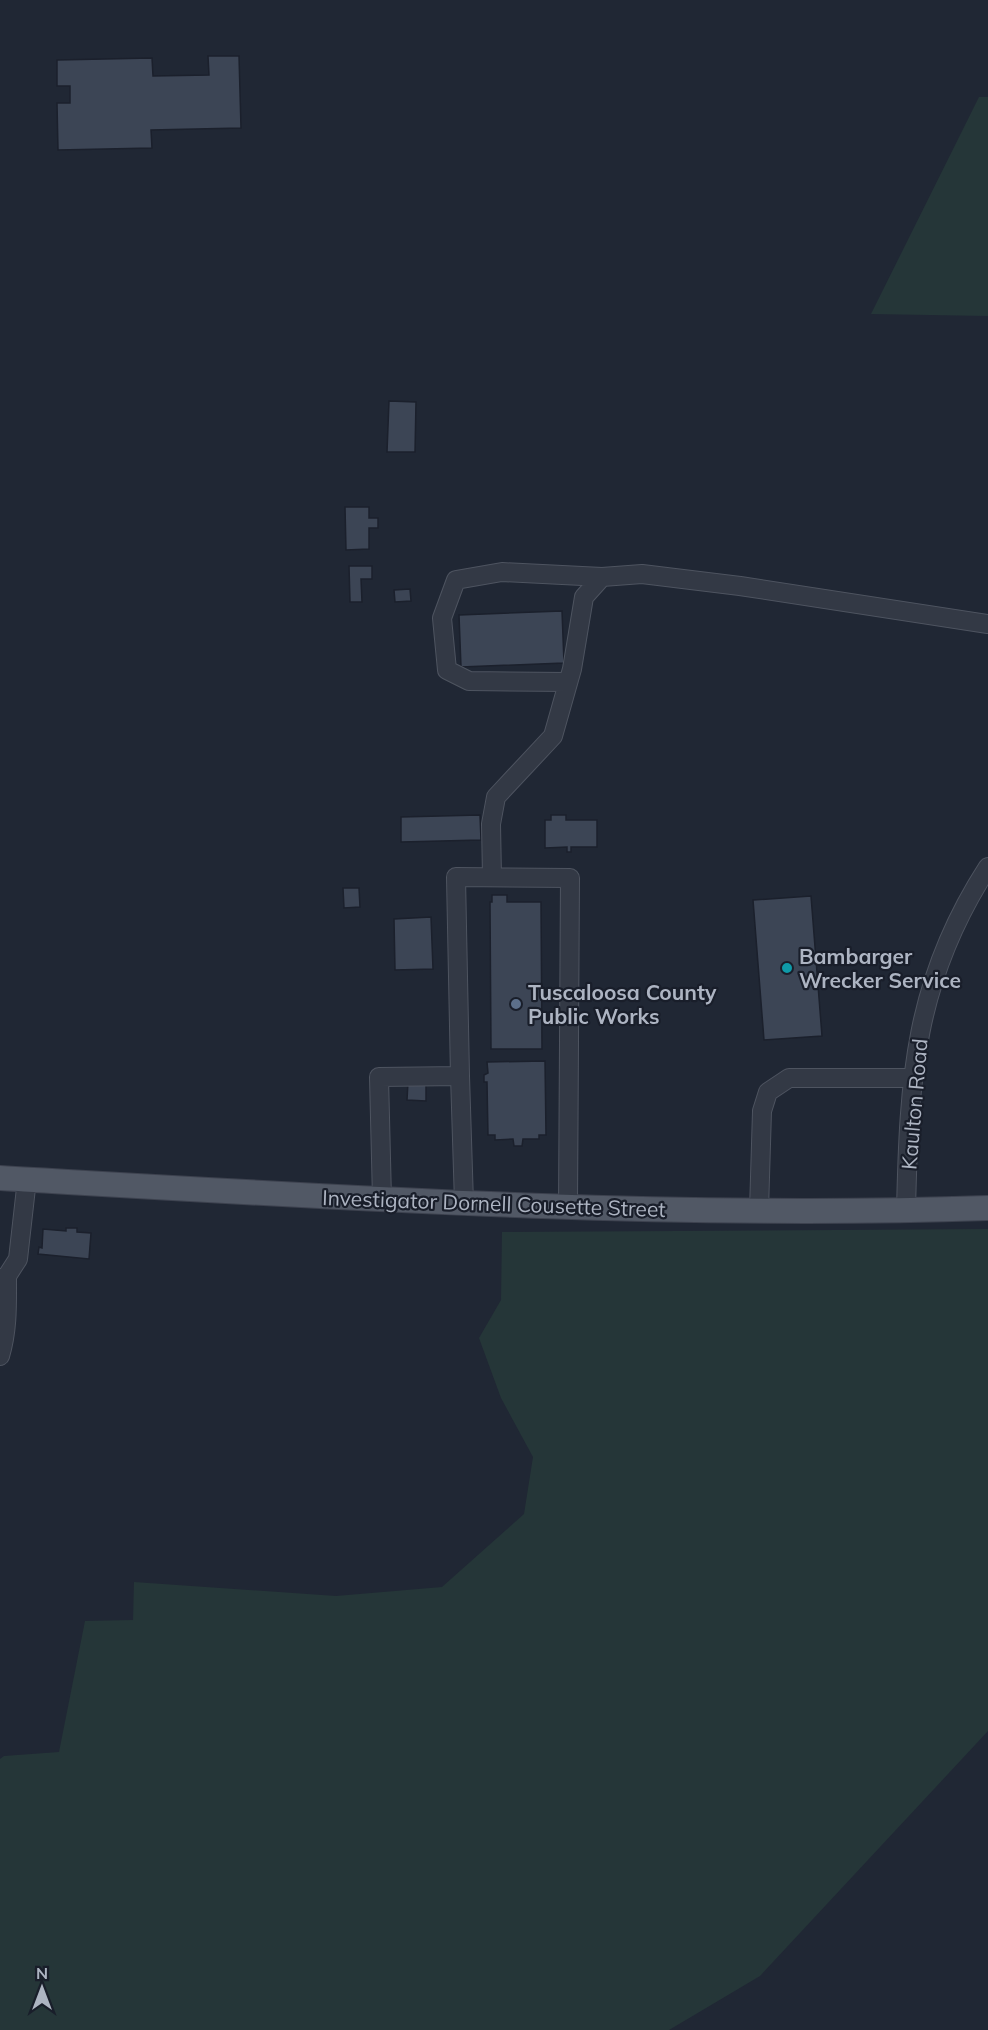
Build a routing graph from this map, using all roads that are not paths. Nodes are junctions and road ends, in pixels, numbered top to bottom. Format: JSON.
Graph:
{"nodes":[{"id":1,"x":602,"y":577,"type":"junction"},
{"id":2,"x":988,"y":624,"type":"edge"},
{"id":3,"x":568,"y":682,"type":"junction"},
{"id":4,"x":988,"y":867,"type":"edge"},
{"id":5,"x":492,"y":877,"type":"junction"},
{"id":6,"x":460,"y":1076,"type":"junction"},
{"id":7,"x":912,"y":1078,"type":"junction"},
{"id":8,"x":0,"y":1178,"type":"edge"},
{"id":9,"x":27,"y":1179,"type":"junction"},
{"id":10,"x":382,"y":1199,"type":"junction"},
{"id":11,"x":464,"y":1203,"type":"junction"},
{"id":12,"x":568,"y":1206,"type":"junction"},
{"id":13,"x":988,"y":1208,"type":"edge"},
{"id":14,"x":759,"y":1210,"type":"junction"},
{"id":15,"x":906,"y":1211,"type":"junction"},
{"id":16,"x":4,"y":1278,"type":"edge"},
{"id":17,"x":0,"y":1356,"type":"edge"}],
"edges":[{"from":1,"to":2,"type":"street"},
{"from":1,"to":3,"type":"street"},
{"from":1,"to":3,"type":"street"},
{"from":3,"to":5,"type":"street"},
{"from":4,"to":7,"type":"street","name":"Kaulton Road"},
{"from":5,"to":6,"type":"street"},
{"from":5,"to":12,"type":"street"},
{"from":6,"to":10,"type":"street"},
{"from":6,"to":11,"type":"street"},
{"from":7,"to":14,"type":"street"},
{"from":7,"to":15,"type":"street","name":"Kaulton Road"},
{"from":8,"to":9,"type":"main road","name":"Investigator Dornell Cousette Street"},
{"from":9,"to":10,"type":"main road","name":"Investigator Dornell Cousette Street"},
{"from":9,"to":16,"type":"street"},
{"from":10,"to":11,"type":"main road","name":"Investigator Dornell Cousette Street"},
{"from":11,"to":12,"type":"main road","name":"Investigator Dornell Cousette Street"},
{"from":12,"to":14,"type":"main road","name":"Investigator Dornell Cousette Street"},
{"from":13,"to":15,"type":"main road","name":"Investigator Dornell Cousette Street"},
{"from":14,"to":15,"type":"main road","name":"Investigator Dornell Cousette Street"},
{"from":16,"to":17,"type":"street"}]}
